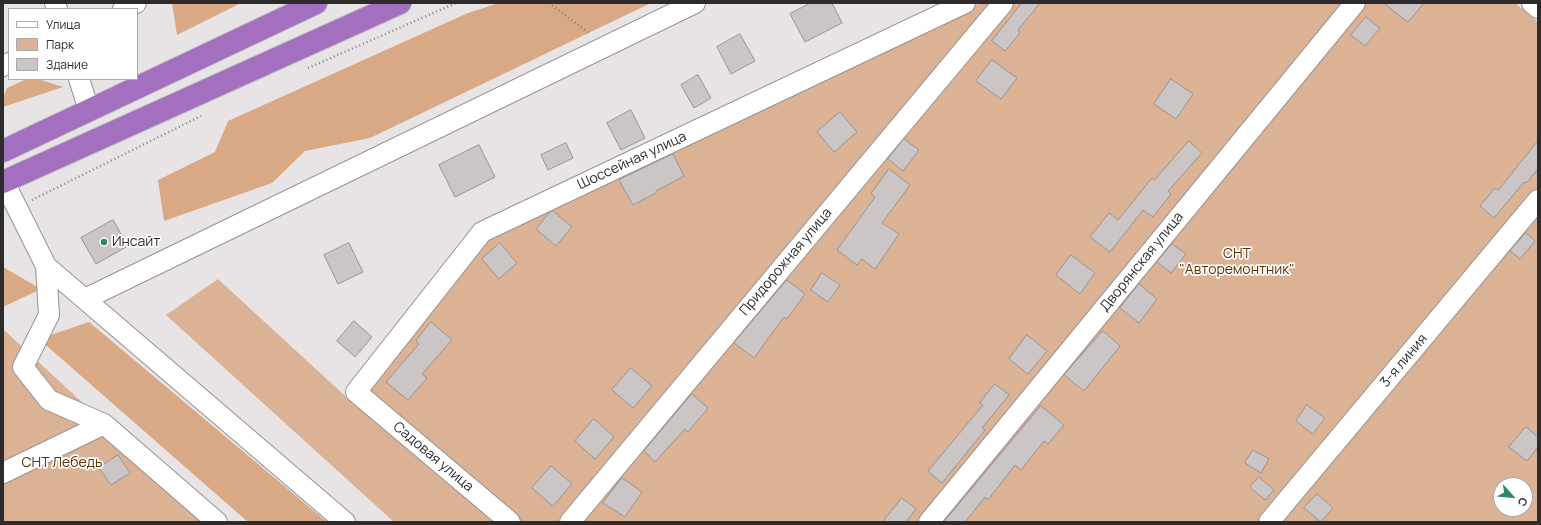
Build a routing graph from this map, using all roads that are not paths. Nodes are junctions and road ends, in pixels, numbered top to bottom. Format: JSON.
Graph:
{"nodes":[{"id":1,"x":136,"y":3,"type":"edge"},
{"id":2,"x":316,"y":3,"type":"edge"},
{"id":3,"x":400,"y":3,"type":"edge"},
{"id":4,"x":695,"y":3,"type":"edge"},
{"id":5,"x":966,"y":3,"type":"edge"},
{"id":6,"x":1003,"y":3,"type":"edge"},
{"id":7,"x":1355,"y":3,"type":"edge"},
{"id":8,"x":1532,"y":3,"type":"edge"},
{"id":9,"x":125,"y":8,"type":"edge"},
{"id":10,"x":1538,"y":8,"type":"edge"},
{"id":11,"x":79,"y":80,"type":"edge"},
{"id":12,"x":89,"y":110,"type":"junction"},
{"id":13,"x":3,"y":151,"type":"edge"},
{"id":14,"x":4,"y":182,"type":"edge"},
{"id":15,"x":1538,"y":200,"type":"edge"},
{"id":16,"x":46,"y":266,"type":"junction"},
{"id":17,"x":85,"y":300,"type":"junction"},
{"id":18,"x":356,"y":392,"type":"joint"},
{"id":19,"x":104,"y":424,"type":"junction"},
{"id":20,"x":3,"y":473,"type":"edge"},
{"id":21,"x":217,"y":522,"type":"edge"},
{"id":22,"x":345,"y":522,"type":"edge"},
{"id":23,"x":510,"y":522,"type":"edge"},
{"id":24,"x":570,"y":522,"type":"edge"},
{"id":25,"x":929,"y":522,"type":"edge"},
{"id":26,"x":1269,"y":522,"type":"edge"}],
"edges":[{"from":1,"to":9,"type":"street"},
{"from":2,"to":12,"type":"highway"},
{"from":3,"to":14,"type":"highway"},
{"from":4,"to":17,"type":"street"},
{"from":5,"to":18,"type":"street","name":"Шоссейная улица"},
{"from":6,"to":24,"type":"street","name":"Придорожная улица"},
{"from":7,"to":25,"type":"street","name":"Дворянская улица"},
{"from":8,"to":10,"type":"street"},
{"from":11,"to":12,"type":"street"},
{"from":12,"to":13,"type":"highway"},
{"from":14,"to":16,"type":"street"},
{"from":15,"to":26,"type":"street","name":"3-я линия"},
{"from":16,"to":17,"type":"street"},
{"from":16,"to":19,"type":"street"},
{"from":17,"to":22,"type":"street"},
{"from":18,"to":23,"type":"street","name":"Садовая улица"},
{"from":19,"to":20,"type":"street"},
{"from":19,"to":21,"type":"street"}]}
